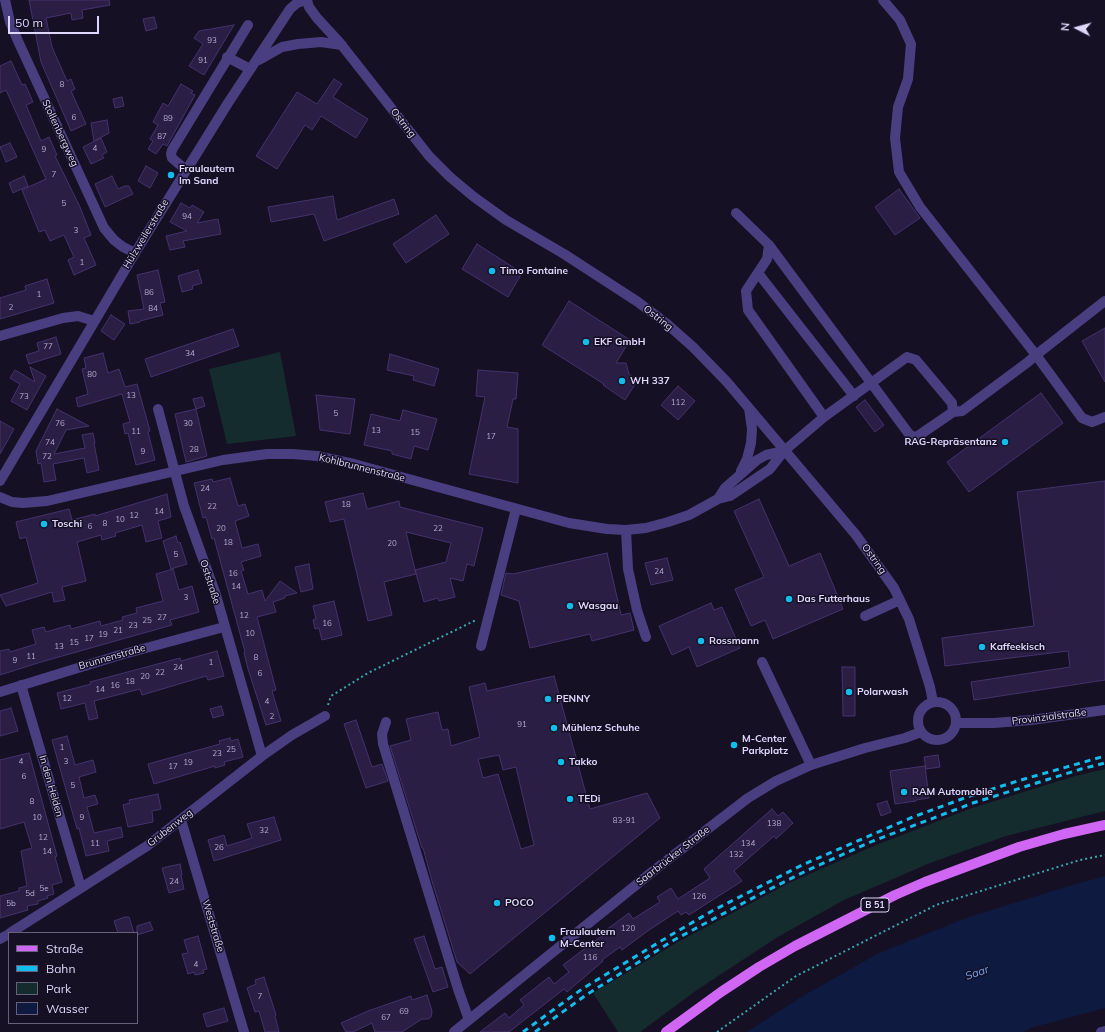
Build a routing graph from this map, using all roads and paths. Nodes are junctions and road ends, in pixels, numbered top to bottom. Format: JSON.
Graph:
{"nodes":[{"id":1,"x":5,"y":0,"type":"edge"},
{"id":2,"x":307,"y":0,"type":"edge"},
{"id":3,"x":883,"y":0,"type":"edge"},
{"id":4,"x":248,"y":25,"type":"dead end"},
{"id":5,"x":342,"y":46,"type":"junction"},
{"id":6,"x":227,"y":57,"type":"junction"},
{"id":7,"x":253,"y":65,"type":"junction"},
{"id":8,"x":186,"y":170,"type":"junction"},
{"id":9,"x":736,"y":213,"type":"dead end"},
{"id":10,"x":768,"y":245,"type":"junction"},
{"id":11,"x":135,"y":253,"type":"junction"},
{"id":12,"x":758,"y":273,"type":"junction"},
{"id":13,"x":1105,"y":300,"type":"edge"},
{"id":14,"x":94,"y":321,"type":"junction"},
{"id":15,"x":0,"y":336,"type":"edge"},
{"id":16,"x":1036,"y":355,"type":"junction"},
{"id":17,"x":872,"y":384,"type":"junction"},
{"id":18,"x":854,"y":396,"type":"junction"},
{"id":19,"x":749,"y":408,"type":"junction"},
{"id":20,"x":158,"y":409,"type":"dead end"},
{"id":21,"x":953,"y":412,"type":"junction"},
{"id":22,"x":824,"y":417,"type":"junction"},
{"id":23,"x":1105,"y":417,"type":"edge"},
{"id":24,"x":784,"y":451,"type":"junction"},
{"id":25,"x":173,"y":471,"type":"junction"},
{"id":26,"x":738,"y":476,"type":"junction"},
{"id":27,"x":0,"y":481,"type":"edge"},
{"id":28,"x":0,"y":497,"type":"edge"},
{"id":29,"x":718,"y":499,"type":"junction"},
{"id":30,"x":516,"y":509,"type":"junction"},
{"id":31,"x":626,"y":530,"type":"junction"},
{"id":32,"x":900,"y":600,"type":"junction"},
{"id":33,"x":864,"y":616,"type":"dead end"},
{"id":34,"x":476,"y":620,"type":"dead end"},
{"id":35,"x":224,"y":627,"type":"junction"},
{"id":36,"x":646,"y":637,"type":"dead end"},
{"id":37,"x":482,"y":646,"type":"dead end"},
{"id":38,"x":762,"y":662,"type":"dead end"},
{"id":39,"x":21,"y":685,"type":"junction"},
{"id":40,"x":0,"y":692,"type":"edge"},
{"id":41,"x":933,"y":702,"type":"junction"},
{"id":42,"x":1105,"y":710,"type":"edge"},
{"id":43,"x":326,"y":716,"type":"joint"},
{"id":44,"x":386,"y":722,"type":"dead end"},
{"id":45,"x":956,"y":723,"type":"junction"},
{"id":46,"x":921,"y":732,"type":"junction"},
{"id":47,"x":262,"y":756,"type":"junction"},
{"id":48,"x":811,"y":765,"type":"junction"},
{"id":49,"x":181,"y":820,"type":"junction"},
{"id":50,"x":1105,"y":825,"type":"edge"},
{"id":51,"x":1105,"y":855,"type":"edge"},
{"id":52,"x":81,"y":888,"type":"junction"},
{"id":53,"x":12,"y":932,"type":"edge"},
{"id":54,"x":469,"y":1020,"type":"junction"},
{"id":55,"x":1105,"y":1031,"type":"edge"},
{"id":56,"x":244,"y":1032,"type":"edge"},
{"id":57,"x":454,"y":1032,"type":"edge"},
{"id":58,"x":666,"y":1032,"type":"edge"},
{"id":59,"x":717,"y":1032,"type":"edge"},
{"id":60,"x":1101,"y":1032,"type":"edge"}],
"edges":[{"from":1,"to":11,"type":"street","name":"Stollenbergweg"},
{"from":2,"to":5,"type":"street","name":"Ostring"},
{"from":2,"to":7,"type":"street","name":"Hülzweilerstraße"},
{"from":3,"to":16,"type":"street"},
{"from":4,"to":6,"type":"street"},
{"from":5,"to":7,"type":"street"},
{"from":5,"to":19,"type":"street","name":"Ostring"},
{"from":6,"to":7,"type":"street"},
{"from":6,"to":8,"type":"street"},
{"from":7,"to":8,"type":"street","name":"Hülzweilerstraße"},
{"from":8,"to":11,"type":"street","name":"Hülzweilerstraße"},
{"from":9,"to":10,"type":"street"},
{"from":10,"to":12,"type":"street"},
{"from":10,"to":17,"type":"street"},
{"from":11,"to":14,"type":"street","name":"Hülzweilerstraße"},
{"from":12,"to":18,"type":"street"},
{"from":12,"to":22,"type":"street"},
{"from":13,"to":16,"type":"street"},
{"from":14,"to":15,"type":"street"},
{"from":14,"to":27,"type":"street","name":"Hülzweilerstraße"},
{"from":16,"to":21,"type":"street"},
{"from":16,"to":23,"type":"street"},
{"from":17,"to":18,"type":"street"},
{"from":17,"to":21,"type":"street"},
{"from":17,"to":21,"type":"street"},
{"from":18,"to":22,"type":"street"},
{"from":19,"to":24,"type":"street","name":"Ostring"},
{"from":19,"to":26,"type":"street","name":"Kohlbrunnenstraße"},
{"from":20,"to":25,"type":"street","name":"Oststraße"},
{"from":22,"to":24,"type":"street"},
{"from":24,"to":26,"type":"street","name":"Kohlbrunnenstraße"},
{"from":24,"to":29,"type":"street","name":"Kohlbrunnenstraße"},
{"from":24,"to":32,"type":"street","name":"Ostring"},
{"from":25,"to":28,"type":"street","name":"Kohlbrunnenstraße"},
{"from":25,"to":30,"type":"street","name":"Kohlbrunnenstraße"},
{"from":25,"to":35,"type":"street","name":"Oststraße"},
{"from":26,"to":29,"type":"street","name":"Kohlbrunnenstraße"},
{"from":29,"to":31,"type":"street","name":"Kohlbrunnenstraße"},
{"from":30,"to":31,"type":"street","name":"Kohlbrunnenstraße"},
{"from":30,"to":37,"type":"street"},
{"from":31,"to":36,"type":"street"},
{"from":32,"to":33,"type":"street"},
{"from":32,"to":41,"type":"street","name":"Ostring"},
{"from":34,"to":43,"type":"path"},
{"from":35,"to":39,"type":"street","name":"Brunnenstraße"},
{"from":35,"to":47,"type":"street","name":"Oststraße"},
{"from":38,"to":48,"type":"street"},
{"from":39,"to":40,"type":"street","name":"Brunnenstraße"},
{"from":39,"to":52,"type":"street","name":"In den Helden"},
{"from":41,"to":45,"type":"street"},
{"from":41,"to":46,"type":"street"},
{"from":42,"to":45,"type":"street","name":"Provinzialstraße"},
{"from":43,"to":47,"type":"street","name":"Grubenweg"},
{"from":44,"to":54,"type":"street"},
{"from":45,"to":46,"type":"street"},
{"from":46,"to":48,"type":"street","name":"Saarbrücker Straße"},
{"from":47,"to":49,"type":"street","name":"Grubenweg"},
{"from":48,"to":54,"type":"street","name":"Saarbrücker Straße"},
{"from":49,"to":52,"type":"street","name":"Grubenweg"},
{"from":49,"to":56,"type":"street","name":"Weststraße"},
{"from":50,"to":58,"type":"main road","number":"B 51"},
{"from":51,"to":59,"type":"path"},
{"from":52,"to":53,"type":"street","name":"Grubenweg"},
{"from":54,"to":57,"type":"street","name":"Saarbrücker Straße"},
{"from":55,"to":60,"type":"street"}]}
